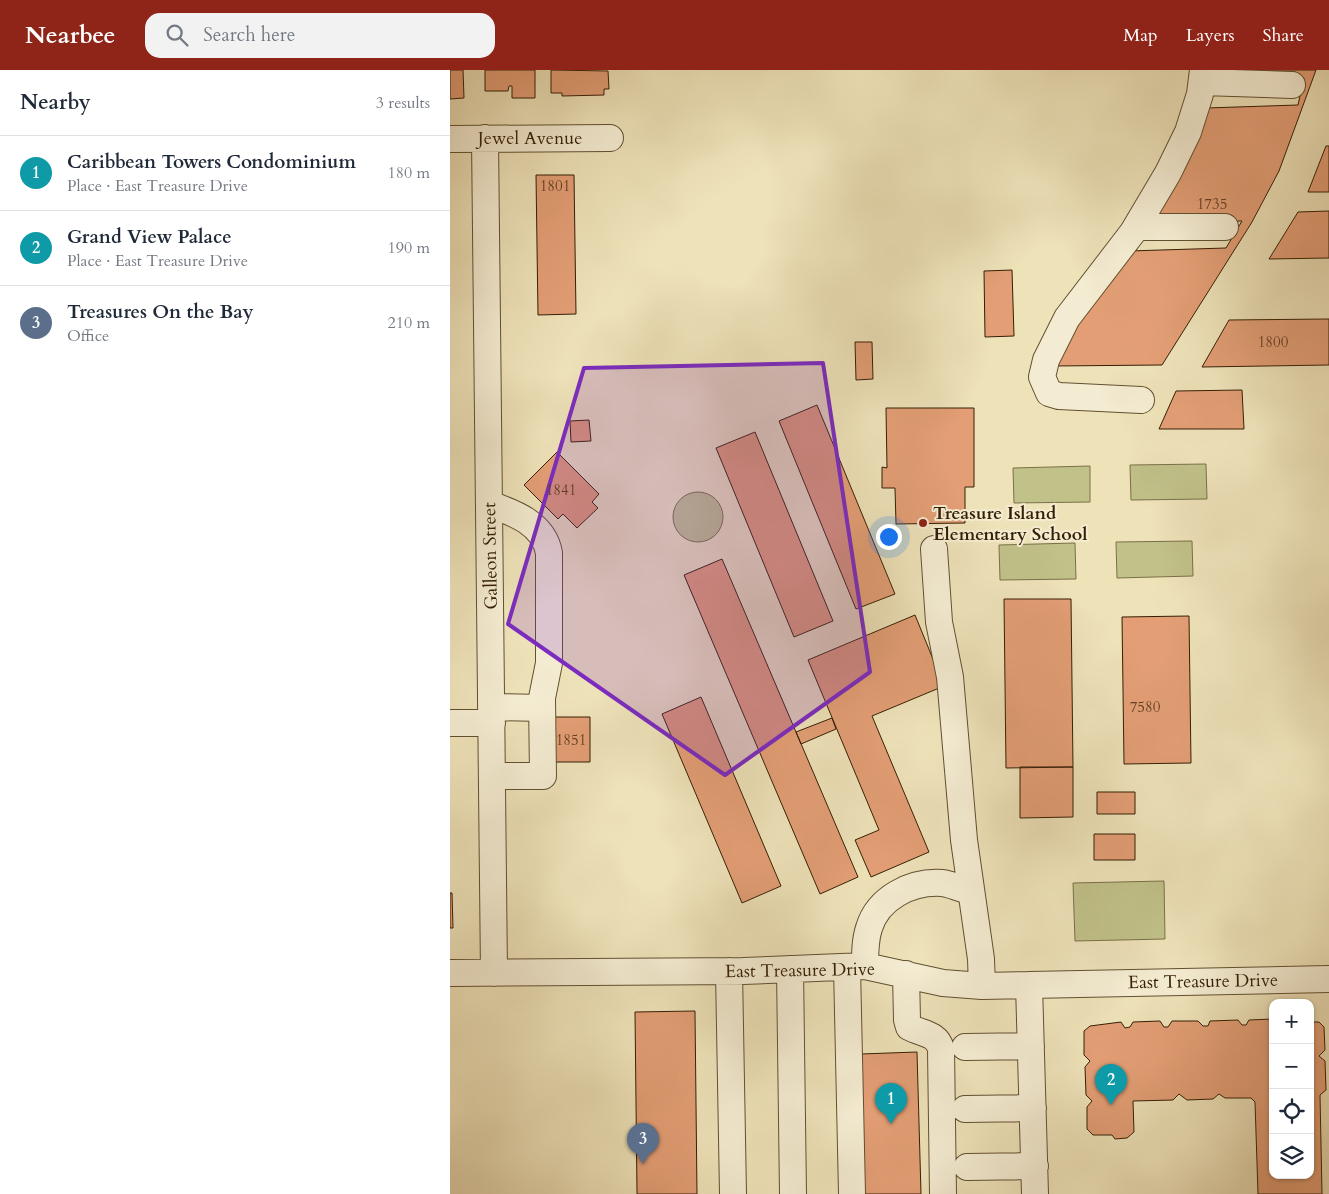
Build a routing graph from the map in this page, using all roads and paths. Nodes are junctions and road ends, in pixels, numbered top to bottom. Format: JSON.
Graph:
{"nodes":[{"id":1,"x":1203,"y":76,"type":"edge"},
{"id":2,"x":1292,"y":85,"type":"dead end"},
{"id":3,"x":485,"y":138,"type":"junction"},
{"id":4,"x":610,"y":138,"type":"dead end"},
{"id":5,"x":450,"y":139,"type":"edge"},
{"id":6,"x":1136,"y":227,"type":"junction"},
{"id":7,"x":1225,"y":227,"type":"dead end"},
{"id":8,"x":1141,"y":400,"type":"dead end"},
{"id":9,"x":489,"y":504,"type":"junction"},
{"id":10,"x":934,"y":549,"type":"dead end"},
{"id":11,"x":542,"y":708,"type":"junction"},
{"id":12,"x":492,"y":715,"type":"junction"},
{"id":13,"x":450,"y":723,"type":"edge"},
{"id":14,"x":492,"y":776,"type":"junction"},
{"id":15,"x":971,"y":892,"type":"junction"},
{"id":16,"x":856,"y":966,"type":"junction"},
{"id":17,"x":790,"y":970,"type":"junction"},
{"id":18,"x":729,"y":971,"type":"junction"},
{"id":19,"x":450,"y":973,"type":"edge"},
{"id":20,"x":494,"y":973,"type":"junction"},
{"id":21,"x":906,"y":974,"type":"junction"},
{"id":22,"x":1329,"y":978,"type":"edge"},
{"id":23,"x":1029,"y":985,"type":"junction"},
{"id":24,"x":982,"y":986,"type":"junction"},
{"id":25,"x":1031,"y":1046,"type":"junction"},
{"id":26,"x":965,"y":1047,"type":"dead end"},
{"id":27,"x":1033,"y":1108,"type":"junction"},
{"id":28,"x":965,"y":1109,"type":"dead end"},
{"id":29,"x":1034,"y":1166,"type":"junction"},
{"id":30,"x":967,"y":1168,"type":"dead end"},
{"id":31,"x":733,"y":1194,"type":"edge"},
{"id":32,"x":793,"y":1194,"type":"edge"},
{"id":33,"x":852,"y":1194,"type":"edge"},
{"id":34,"x":943,"y":1194,"type":"edge"},
{"id":35,"x":1035,"y":1194,"type":"edge"}],
"edges":[{"from":1,"to":2,"type":"street"},
{"from":1,"to":6,"type":"street"},
{"from":3,"to":4,"type":"street","name":"Jewel Avenue"},
{"from":3,"to":5,"type":"street","name":"Jewel Avenue"},
{"from":3,"to":9,"type":"street","name":"Galleon Street"},
{"from":6,"to":7,"type":"street"},
{"from":6,"to":8,"type":"street"},
{"from":9,"to":11,"type":"street"},
{"from":9,"to":12,"type":"street","name":"Galleon Street"},
{"from":10,"to":15,"type":"street"},
{"from":11,"to":12,"type":"street"},
{"from":11,"to":14,"type":"street"},
{"from":12,"to":13,"type":"street"},
{"from":12,"to":14,"type":"street","name":"Galleon Street"},
{"from":14,"to":20,"type":"street","name":"Galleon Street"},
{"from":15,"to":16,"type":"street"},
{"from":15,"to":24,"type":"street"},
{"from":16,"to":17,"type":"street","name":"East Treasure Drive"},
{"from":16,"to":21,"type":"street","name":"East Treasure Drive"},
{"from":16,"to":33,"type":"street"},
{"from":17,"to":18,"type":"street","name":"East Treasure Drive"},
{"from":17,"to":32,"type":"street"},
{"from":18,"to":20,"type":"street","name":"East Treasure Drive"},
{"from":18,"to":31,"type":"street"},
{"from":19,"to":20,"type":"street","name":"East Treasure Drive"},
{"from":21,"to":24,"type":"street","name":"East Treasure Drive"},
{"from":21,"to":34,"type":"street"},
{"from":22,"to":23,"type":"street","name":"East Treasure Drive"},
{"from":23,"to":24,"type":"street","name":"East Treasure Drive"},
{"from":23,"to":25,"type":"street"},
{"from":25,"to":26,"type":"street"},
{"from":25,"to":27,"type":"street"},
{"from":27,"to":28,"type":"street"},
{"from":27,"to":29,"type":"street"},
{"from":29,"to":30,"type":"street"},
{"from":29,"to":35,"type":"street"}]}
